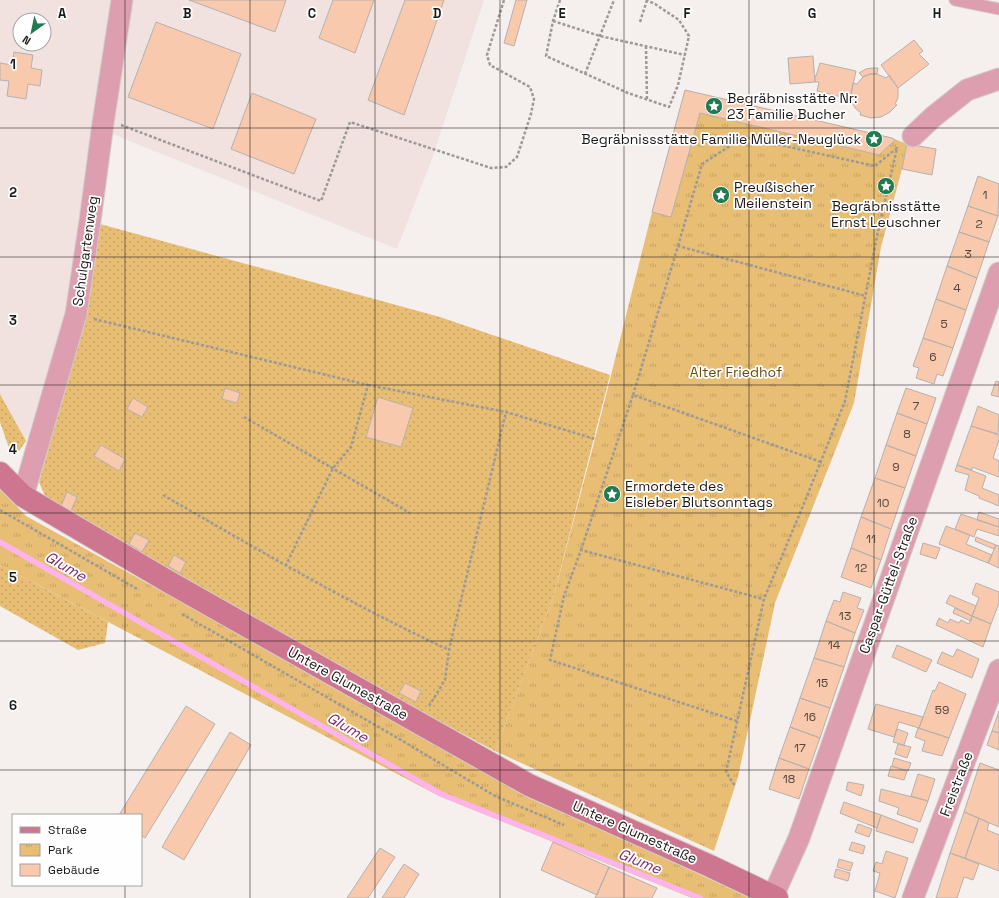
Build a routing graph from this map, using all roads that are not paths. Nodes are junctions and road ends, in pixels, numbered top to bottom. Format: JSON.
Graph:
{"nodes":[{"id":1,"x":122,"y":0,"type":"edge"},
{"id":2,"x":955,"y":0,"type":"edge"},
{"id":3,"x":999,"y":9,"type":"edge"},
{"id":4,"x":999,"y":79,"type":"edge"},
{"id":5,"x":913,"y":136,"type":"dead end"},
{"id":6,"x":999,"y":272,"type":"edge"},
{"id":7,"x":0,"y":474,"type":"edge"},
{"id":8,"x":23,"y":496,"type":"junction"},
{"id":9,"x":999,"y":670,"type":"edge"},
{"id":10,"x":775,"y":897,"type":"edge"},
{"id":11,"x":913,"y":898,"type":"edge"}],
"edges":[{"from":1,"to":8,"type":"street","name":"Schulgartenweg"},
{"from":2,"to":3,"type":"lane"},
{"from":4,"to":5,"type":"street"},
{"from":6,"to":10,"type":"street","name":"Caspar-Güttel-Straße"},
{"from":7,"to":8,"type":"street","name":"Untere Glumestraße"},
{"from":8,"to":10,"type":"street","name":"Untere Glumestraße"},
{"from":9,"to":11,"type":"street","name":"Freistraße"}]}
